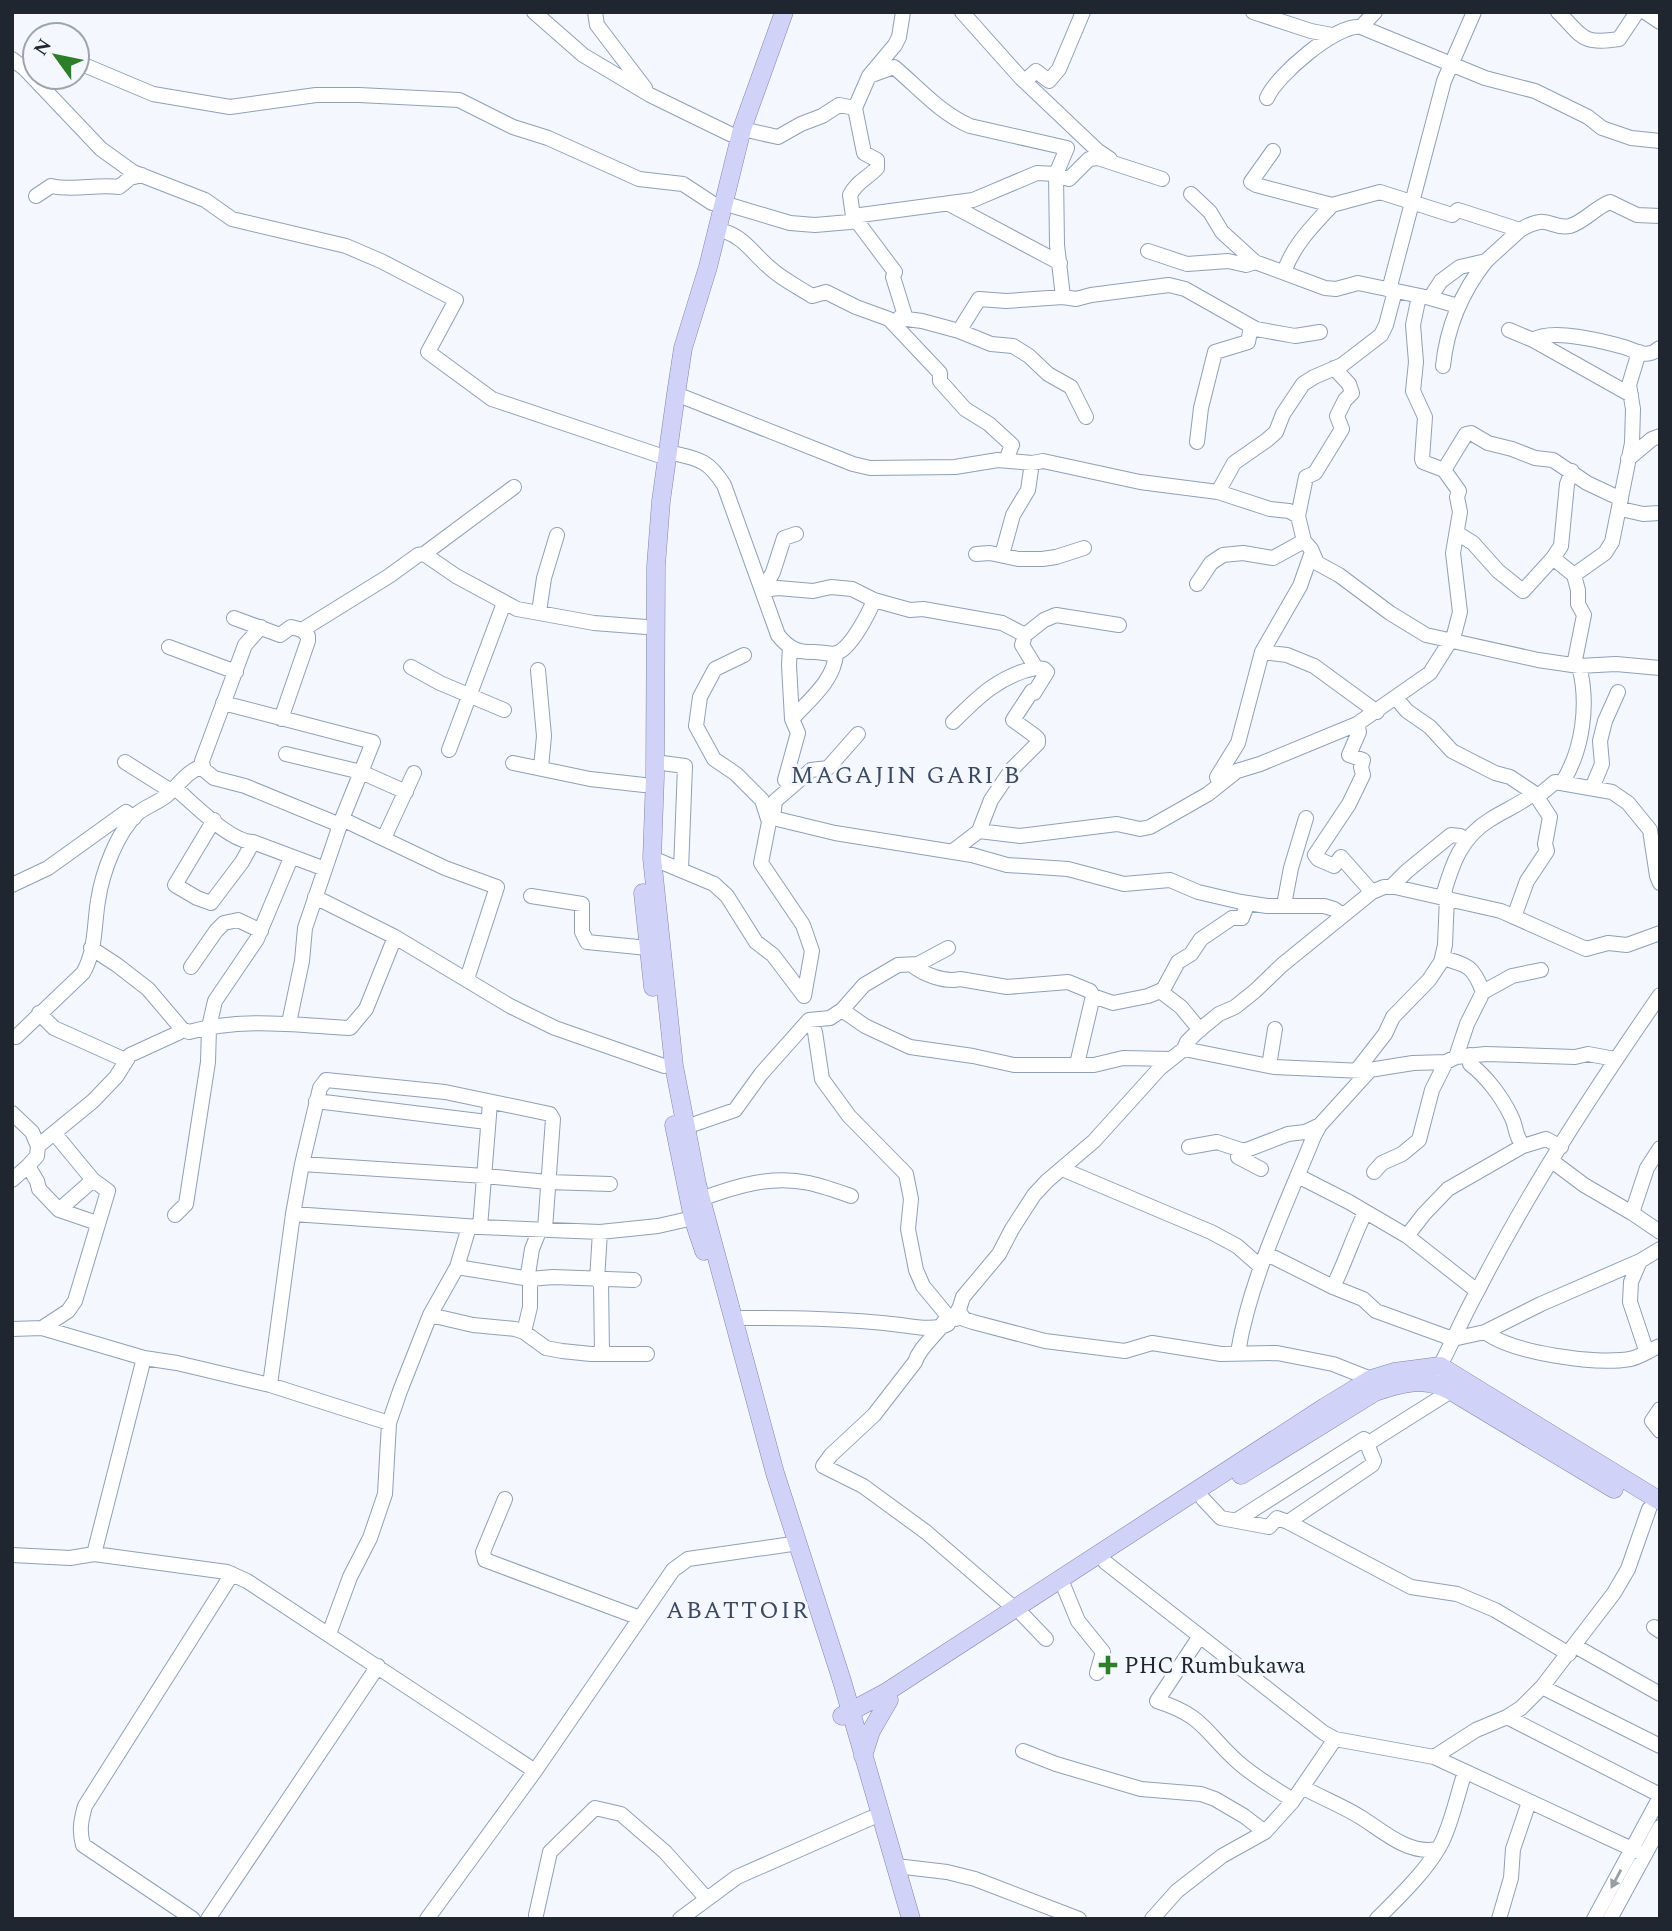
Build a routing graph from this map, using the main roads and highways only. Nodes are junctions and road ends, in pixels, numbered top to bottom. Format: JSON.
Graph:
{"nodes":[{"id":1,"x":772,"y":12,"type":"edge"},
{"id":2,"x":784,"y":12,"type":"edge"},
{"id":3,"x":736,"y":131,"type":"junction"},
{"id":4,"x":717,"y":203,"type":"junction"},
{"id":5,"x":662,"y":461,"type":"junction"},
{"id":6,"x":657,"y":500,"type":"junction"},
{"id":7,"x":1443,"y":1380,"type":"junction"},
{"id":8,"x":1656,"y":1508,"type":"edge"},
{"id":9,"x":1018,"y":1612,"type":"junction"},
{"id":10,"x":842,"y":1681,"type":"junction"},
{"id":11,"x":887,"y":1697,"type":"junction"},
{"id":12,"x":848,"y":1720,"type":"junction"},
{"id":13,"x":863,"y":1756,"type":"junction"},
{"id":14,"x":900,"y":1919,"type":"edge"},
{"id":15,"x":911,"y":1919,"type":"edge"}],
"edges":[{"from":1,"to":3,"type":"main road"},
{"from":2,"to":3,"type":"main road"},
{"from":3,"to":4,"type":"main road"},
{"from":4,"to":5,"type":"main road"},
{"from":4,"to":5,"type":"main road"},
{"from":5,"to":6,"type":"main road"},
{"from":6,"to":10,"type":"main road"},
{"from":6,"to":12,"type":"main road"},
{"from":7,"to":8,"type":"main road"},
{"from":7,"to":8,"type":"main road"},
{"from":7,"to":9,"type":"main road"},
{"from":7,"to":9,"type":"main road"},
{"from":9,"to":11,"type":"main road"},
{"from":10,"to":11,"type":"main road"},
{"from":10,"to":12,"type":"main road"},
{"from":11,"to":12,"type":"main road"},
{"from":11,"to":13,"type":"main road"},
{"from":12,"to":13,"type":"main road"},
{"from":12,"to":14,"type":"main road"},
{"from":13,"to":15,"type":"main road"}]}
